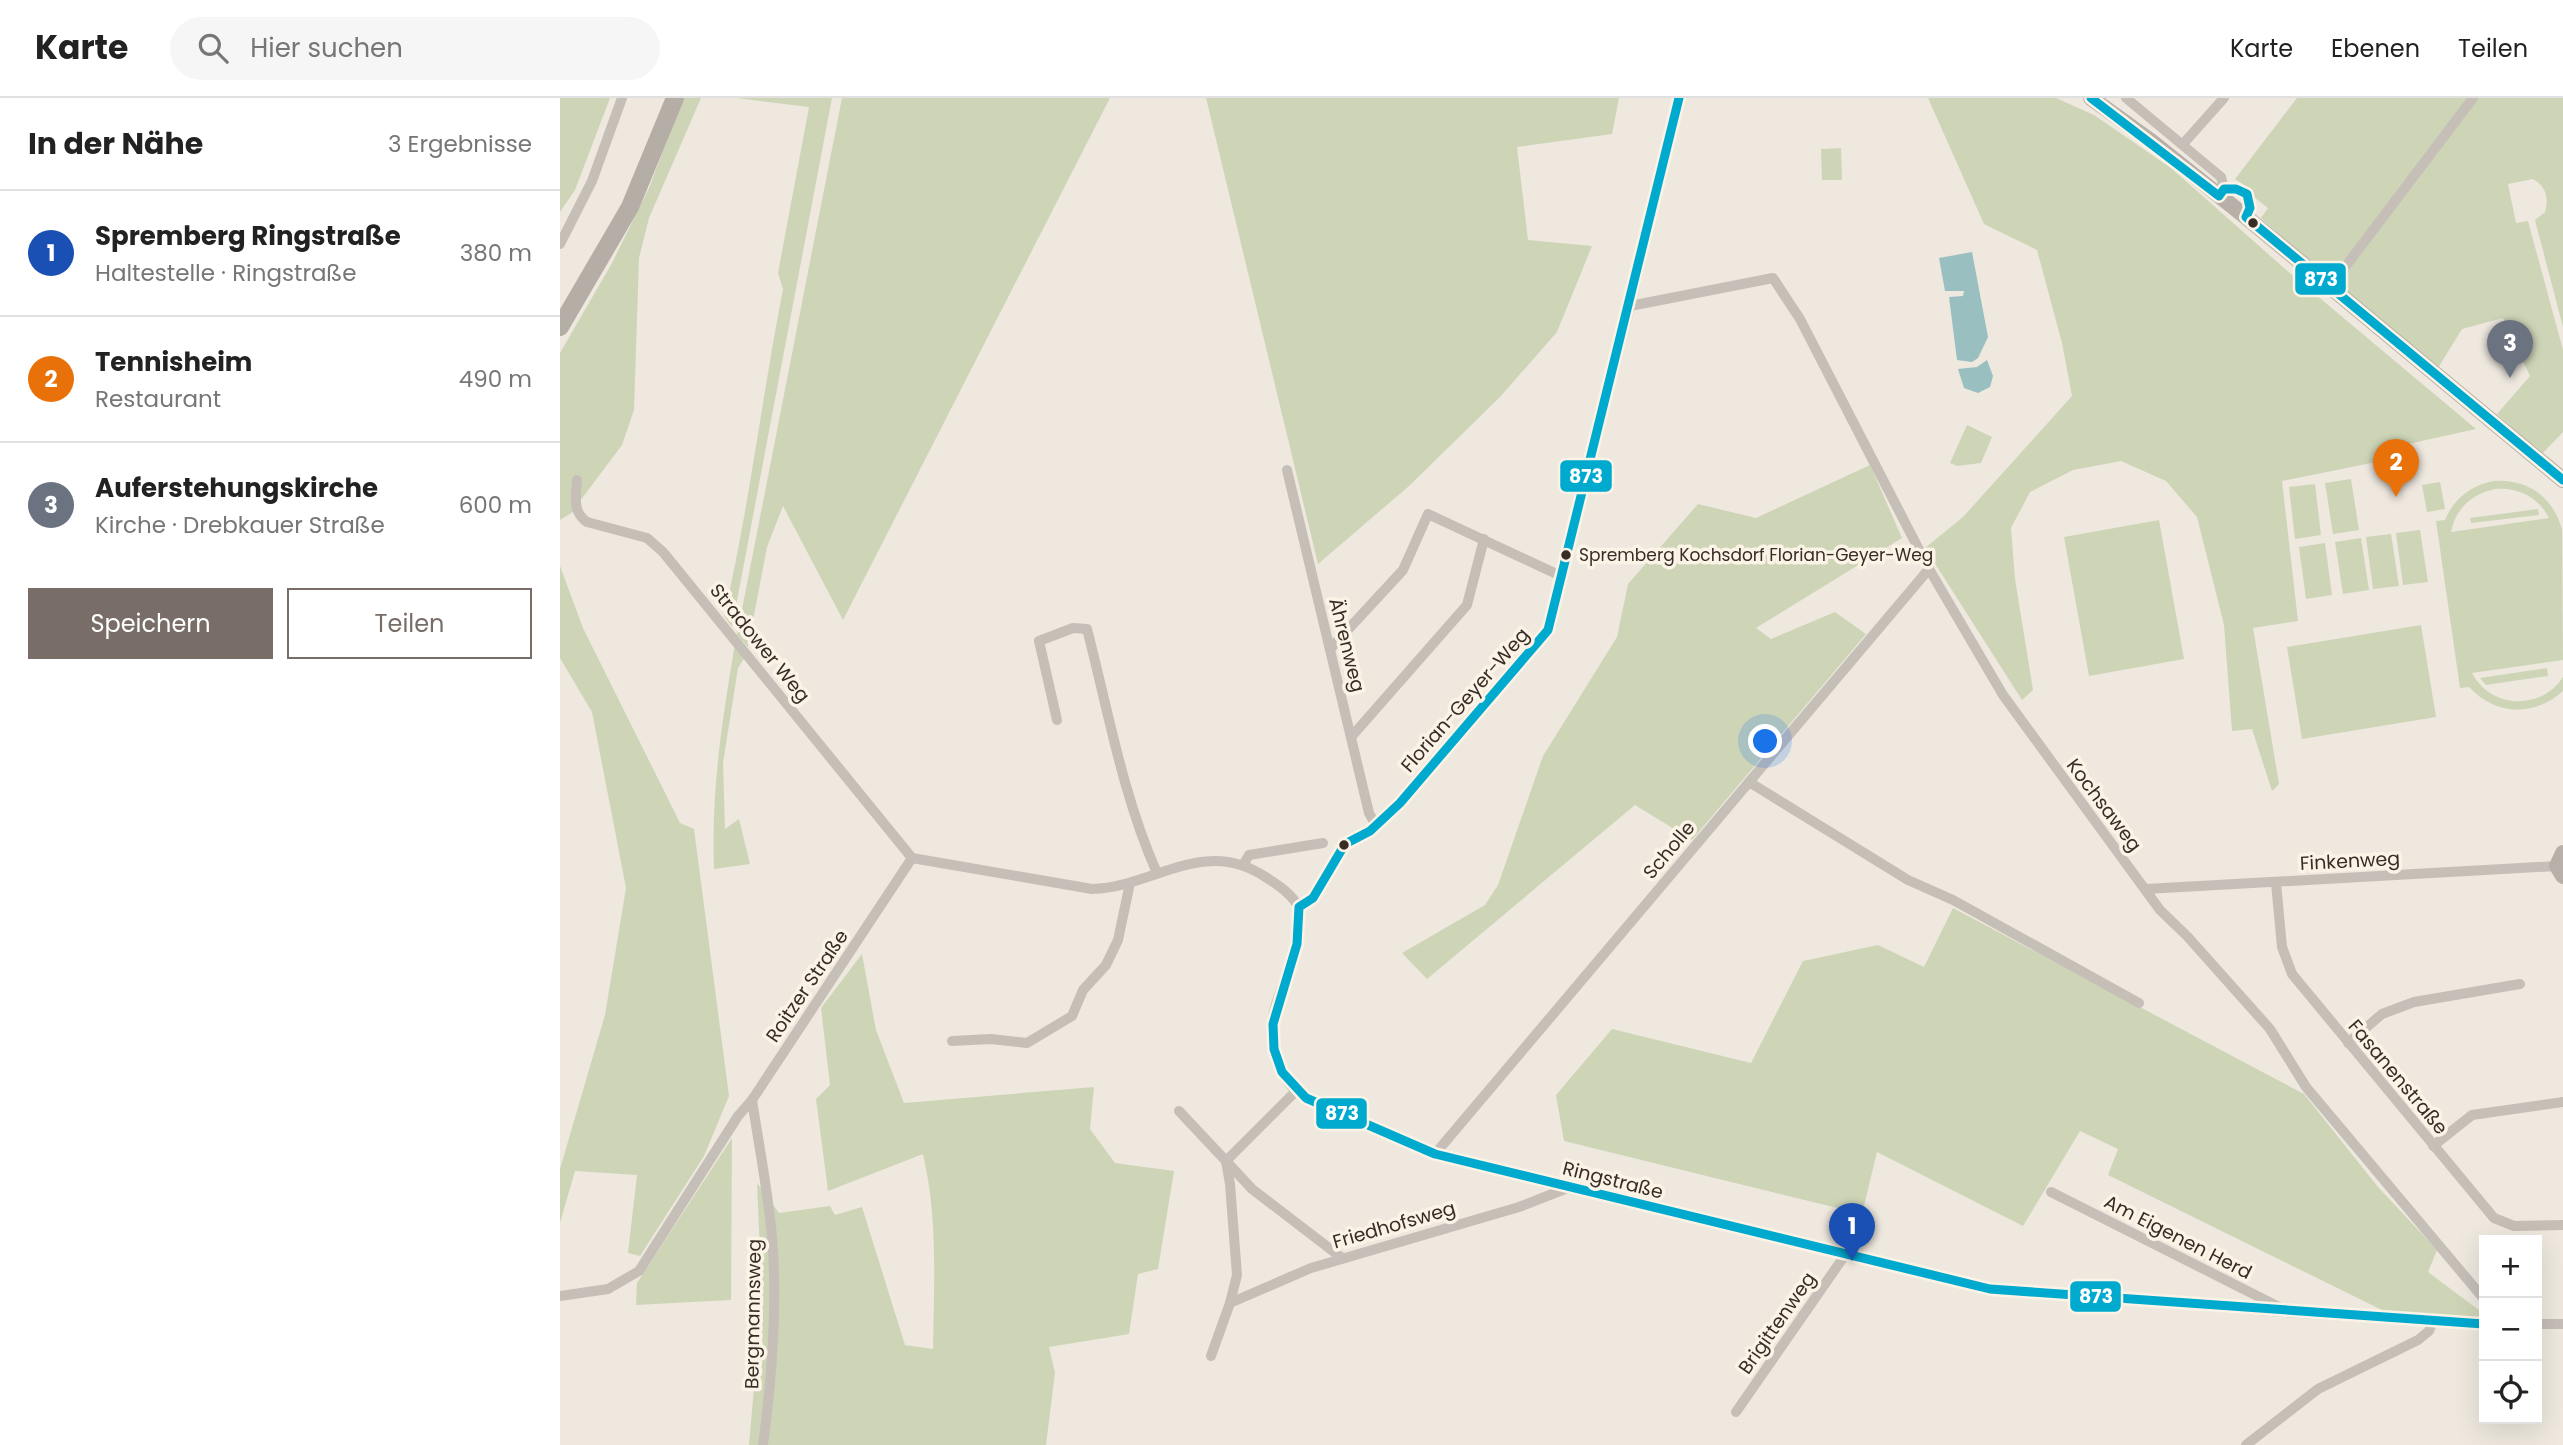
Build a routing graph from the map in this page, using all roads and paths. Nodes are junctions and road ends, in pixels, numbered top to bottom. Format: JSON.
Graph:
{"nodes":[{"id":1,"x":622,"y":98,"type":"edge"},
{"id":2,"x":675,"y":98,"type":"edge"},
{"id":3,"x":1679,"y":98,"type":"edge"},
{"id":4,"x":2091,"y":98,"type":"edge"},
{"id":5,"x":2126,"y":98,"type":"edge"},
{"id":6,"x":2224,"y":98,"type":"edge"},
{"id":7,"x":2473,"y":98,"type":"edge"},
{"id":8,"x":2183,"y":144,"type":"junction"},
{"id":9,"x":2219,"y":196,"type":"junction"},
{"id":10,"x":560,"y":244,"type":"edge"},
{"id":11,"x":2330,"y":287,"type":"junction"},
{"id":12,"x":1630,"y":306,"type":"junction"},
{"id":13,"x":560,"y":327,"type":"edge"},
{"id":14,"x":1287,"y":470,"type":"dead end"},
{"id":15,"x":577,"y":480,"type":"dead end"},
{"id":16,"x":2563,"y":480,"type":"edge"},
{"id":17,"x":1484,"y":539,"type":"junction"},
{"id":18,"x":1929,"y":569,"type":"junction"},
{"id":19,"x":1561,"y":576,"type":"junction"},
{"id":20,"x":1330,"y":649,"type":"junction"},
{"id":21,"x":1057,"y":720,"type":"dead end"},
{"id":22,"x":1352,"y":736,"type":"junction"},
{"id":23,"x":1749,"y":782,"type":"junction"},
{"id":24,"x":1376,"y":826,"type":"junction"},
{"id":25,"x":1323,"y":842,"type":"dead end"},
{"id":26,"x":912,"y":858,"type":"junction"},
{"id":27,"x":1243,"y":865,"type":"junction"},
{"id":28,"x":2561,"y":865,"type":"edge"},
{"id":29,"x":1157,"y":873,"type":"junction"},
{"id":30,"x":1130,"y":883,"type":"junction"},
{"id":31,"x":2276,"y":883,"type":"junction"},
{"id":32,"x":2146,"y":889,"type":"junction"},
{"id":33,"x":1298,"y":907,"type":"junction"},
{"id":34,"x":2520,"y":984,"type":"dead end"},
{"id":35,"x":2139,"y":1003,"type":"dead end"},
{"id":36,"x":951,"y":1041,"type":"dead end"},
{"id":37,"x":2348,"y":1043,"type":"junction"},
{"id":38,"x":1295,"y":1092,"type":"junction"},
{"id":39,"x":752,"y":1100,"type":"junction"},
{"id":40,"x":2563,"y":1102,"type":"edge"},
{"id":41,"x":1179,"y":1111,"type":"dead end"},
{"id":42,"x":2433,"y":1146,"type":"junction"},
{"id":43,"x":1435,"y":1154,"type":"junction"},
{"id":44,"x":1226,"y":1161,"type":"junction"},
{"id":45,"x":1570,"y":1187,"type":"junction"},
{"id":46,"x":2051,"y":1192,"type":"dead end"},
{"id":47,"x":2563,"y":1225,"type":"edge"},
{"id":48,"x":1845,"y":1255,"type":"junction"},
{"id":49,"x":1342,"y":1258,"type":"junction"},
{"id":50,"x":560,"y":1296,"type":"edge"},
{"id":51,"x":2483,"y":1298,"type":"edge"},
{"id":52,"x":1230,"y":1303,"type":"junction"},
{"id":53,"x":2289,"y":1312,"type":"junction"},
{"id":54,"x":2433,"y":1321,"type":"junction"},
{"id":55,"x":2479,"y":1324,"type":"edge"},
{"id":56,"x":2542,"y":1324,"type":"edge"},
{"id":57,"x":2563,"y":1324,"type":"edge"},
{"id":58,"x":1211,"y":1356,"type":"dead end"},
{"id":59,"x":1736,"y":1412,"type":"dead end"},
{"id":60,"x":763,"y":1445,"type":"edge"},
{"id":61,"x":2246,"y":1445,"type":"edge"}],
"edges":[{"from":1,"to":10,"type":"street"},
{"from":2,"to":13,"type":"main road"},
{"from":3,"to":12,"type":"street","name":"Florian-Geyer-Weg"},
{"from":4,"to":9,"type":"street"},
{"from":5,"to":8,"type":"street"},
{"from":6,"to":8,"type":"street"},
{"from":7,"to":11,"type":"street"},
{"from":8,"to":9,"type":"street"},
{"from":9,"to":11,"type":"street"},
{"from":11,"to":16,"type":"street"},
{"from":12,"to":18,"type":"street","name":"Kochsaweg"},
{"from":12,"to":19,"type":"street","name":"Florian-Geyer-Weg"},
{"from":14,"to":20,"type":"street","name":"Ährenweg"},
{"from":15,"to":26,"type":"street","name":"Stradower Weg"},
{"from":17,"to":19,"type":"street"},
{"from":17,"to":20,"type":"street"},
{"from":17,"to":22,"type":"street"},
{"from":18,"to":23,"type":"street","name":"Scholle"},
{"from":18,"to":32,"type":"street","name":"Kochsaweg"},
{"from":19,"to":24,"type":"street","name":"Florian-Geyer-Weg"},
{"from":20,"to":22,"type":"street","name":"Ährenweg"},
{"from":21,"to":29,"type":"street"},
{"from":22,"to":24,"type":"street","name":"Ährenweg"},
{"from":23,"to":35,"type":"street"},
{"from":23,"to":43,"type":"street","name":"Scholle"},
{"from":24,"to":33,"type":"street","name":"Florian-Geyer-Weg"},
{"from":25,"to":27,"type":"street"},
{"from":26,"to":30,"type":"street"},
{"from":26,"to":39,"type":"street","name":"Roitzer Straße"},
{"from":27,"to":29,"type":"street"},
{"from":27,"to":33,"type":"street"},
{"from":28,"to":31,"type":"street","name":"Finkenweg"},
{"from":29,"to":30,"type":"street"},
{"from":30,"to":36,"type":"street"},
{"from":31,"to":32,"type":"street","name":"Finkenweg"},
{"from":31,"to":37,"type":"street","name":"Fasanenstraße"},
{"from":32,"to":51,"type":"street","name":"Kochsaweg"},
{"from":33,"to":38,"type":"street"},
{"from":34,"to":37,"type":"street"},
{"from":37,"to":42,"type":"street","name":"Fasanenstraße"},
{"from":38,"to":43,"type":"street","name":"Ringstraße"},
{"from":38,"to":44,"type":"street"},
{"from":39,"to":50,"type":"street","name":"Roitzer Straße"},
{"from":39,"to":60,"type":"street","name":"Bergmannsweg"},
{"from":40,"to":42,"type":"street"},
{"from":41,"to":44,"type":"street"},
{"from":42,"to":47,"type":"street","name":"Fasanenstraße"},
{"from":43,"to":45,"type":"street","name":"Ringstraße"},
{"from":44,"to":49,"type":"street"},
{"from":44,"to":52,"type":"street"},
{"from":45,"to":48,"type":"street","name":"Ringstraße"},
{"from":45,"to":49,"type":"street","name":"Friedhofsweg"},
{"from":46,"to":53,"type":"street","name":"Am Eigenen Herd"},
{"from":48,"to":53,"type":"street","name":"Ringstraße"},
{"from":48,"to":59,"type":"street","name":"Brigittenweg"},
{"from":49,"to":52,"type":"street","name":"Friedhofsweg"},
{"from":52,"to":58,"type":"street"},
{"from":53,"to":54,"type":"street","name":"Ringstraße"},
{"from":54,"to":55,"type":"street","name":"Ringstraße"},
{"from":54,"to":61,"type":"street"},
{"from":56,"to":57,"type":"street"}]}
